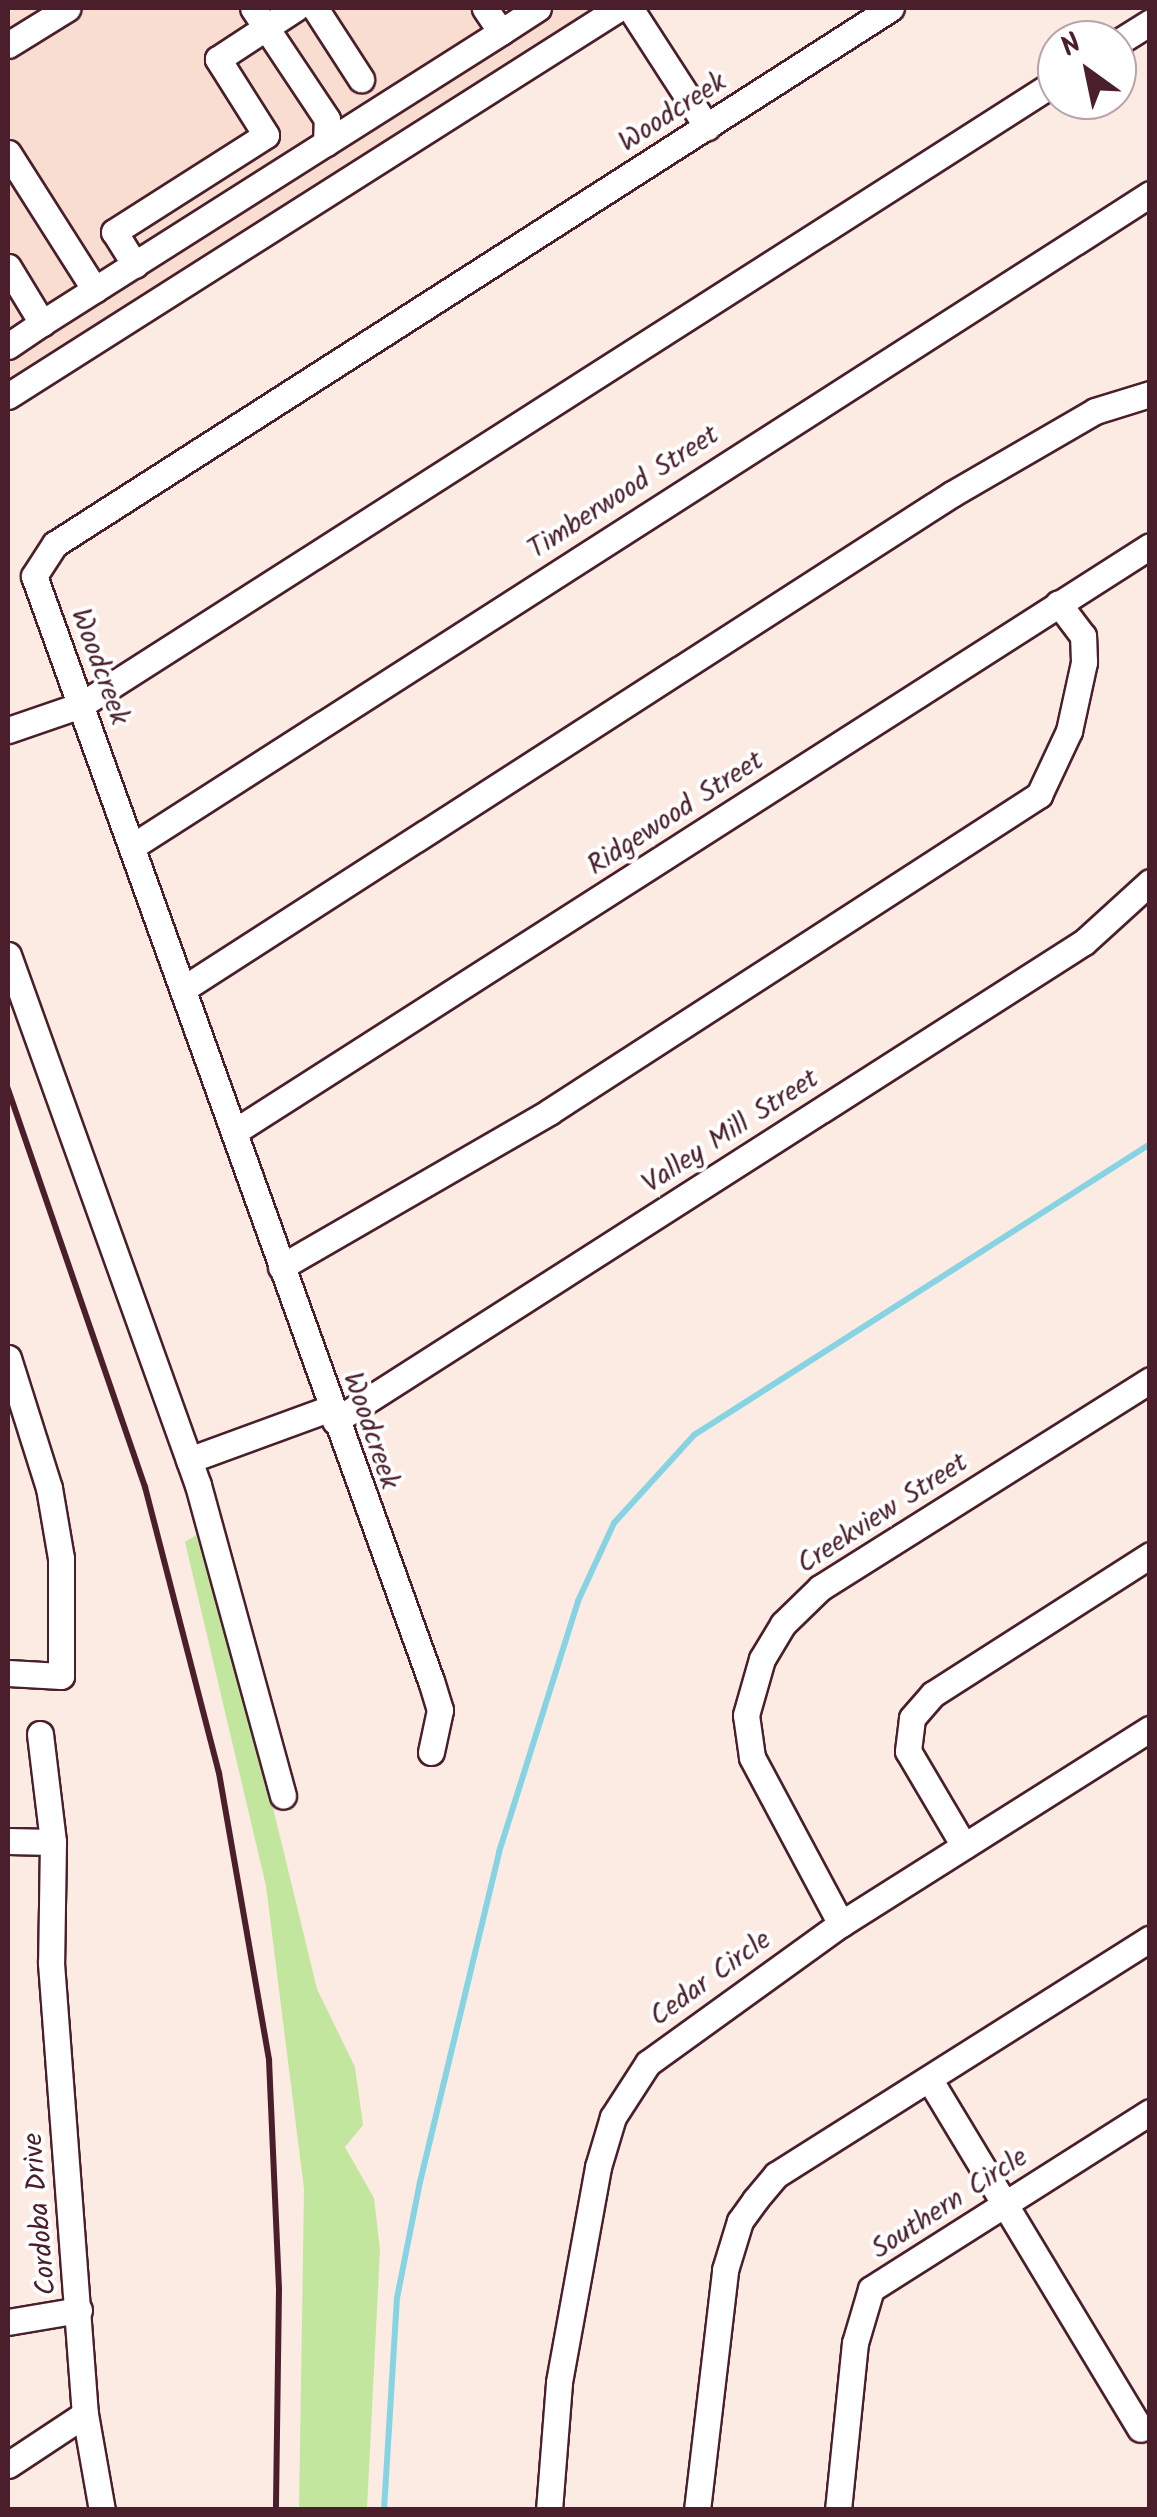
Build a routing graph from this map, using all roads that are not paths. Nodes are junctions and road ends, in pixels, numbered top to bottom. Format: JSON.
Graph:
{"nodes":[{"id":1,"x":68,"y":8,"type":"edge"},
{"id":2,"x":296,"y":8,"type":"edge"},
{"id":3,"x":315,"y":8,"type":"edge"},
{"id":4,"x":485,"y":8,"type":"edge"},
{"id":5,"x":538,"y":8,"type":"edge"},
{"id":6,"x":619,"y":8,"type":"edge"},
{"id":7,"x":630,"y":8,"type":"edge"},
{"id":8,"x":891,"y":8,"type":"edge"},
{"id":9,"x":260,"y":17,"type":"edge"},
{"id":10,"x":501,"y":32,"type":"junction"},
{"id":11,"x":8,"y":45,"type":"edge"},
{"id":12,"x":361,"y":79,"type":"dead end"},
{"id":13,"x":1037,"y":94,"type":"edge"},
{"id":14,"x":707,"y":127,"type":"junction"},
{"id":15,"x":266,"y":134,"type":"junction"},
{"id":16,"x":326,"y":143,"type":"junction"},
{"id":17,"x":8,"y":152,"type":"edge"},
{"id":18,"x":287,"y":168,"type":"junction"},
{"id":19,"x":1150,"y":194,"type":"edge"},
{"id":20,"x":135,"y":265,"type":"junction"},
{"id":21,"x":8,"y":268,"type":"edge"},
{"id":22,"x":95,"y":290,"type":"junction"},
{"id":23,"x":42,"y":323,"type":"junction"},
{"id":24,"x":8,"y":346,"type":"edge"},
{"id":25,"x":1150,"y":394,"type":"edge"},
{"id":26,"x":8,"y":396,"type":"edge"},
{"id":27,"x":1150,"y":546,"type":"edge"},
{"id":28,"x":1058,"y":603,"type":"junction"},
{"id":29,"x":81,"y":705,"type":"junction"},
{"id":30,"x":8,"y":730,"type":"edge"},
{"id":31,"x":133,"y":846,"type":"junction"},
{"id":32,"x":1150,"y":882,"type":"edge"},
{"id":33,"x":8,"y":955,"type":"edge"},
{"id":34,"x":183,"y":988,"type":"junction"},
{"id":35,"x":234,"y":1132,"type":"junction"},
{"id":36,"x":281,"y":1266,"type":"junction"},
{"id":37,"x":8,"y":1358,"type":"edge"},
{"id":38,"x":1150,"y":1380,"type":"edge"},
{"id":39,"x":333,"y":1414,"type":"junction"},
{"id":40,"x":190,"y":1460,"type":"junction"},
{"id":41,"x":1150,"y":1555,"type":"edge"},
{"id":42,"x":8,"y":1674,"type":"edge"},
{"id":43,"x":1150,"y":1729,"type":"edge"},
{"id":44,"x":40,"y":1734,"type":"dead end"},
{"id":45,"x":431,"y":1752,"type":"dead end"},
{"id":46,"x":283,"y":1796,"type":"dead end"},
{"id":47,"x":8,"y":1841,"type":"edge"},
{"id":48,"x":54,"y":1842,"type":"junction"},
{"id":49,"x":964,"y":1846,"type":"junction"},
{"id":50,"x":841,"y":1924,"type":"junction"},
{"id":51,"x":1150,"y":1939,"type":"edge"},
{"id":52,"x":931,"y":2082,"type":"junction"},
{"id":53,"x":1150,"y":2112,"type":"edge"},
{"id":54,"x":1002,"y":2206,"type":"junction"},
{"id":55,"x":79,"y":2310,"type":"junction"},
{"id":56,"x":8,"y":2322,"type":"edge"},
{"id":57,"x":85,"y":2414,"type":"junction"},
{"id":58,"x":1140,"y":2429,"type":"dead end"},
{"id":59,"x":8,"y":2465,"type":"edge"},
{"id":60,"x":102,"y":2510,"type":"edge"},
{"id":61,"x":549,"y":2510,"type":"edge"},
{"id":62,"x":697,"y":2510,"type":"edge"},
{"id":63,"x":838,"y":2510,"type":"edge"}],
"edges":[{"from":1,"to":11,"type":"street"},
{"from":2,"to":9,"type":"street"},
{"from":3,"to":12,"type":"street"},
{"from":4,"to":10,"type":"street"},
{"from":5,"to":10,"type":"street"},
{"from":6,"to":26,"type":"street"},
{"from":7,"to":14,"type":"street"},
{"from":8,"to":14,"type":"street","name":"Woodcreek"},
{"from":9,"to":15,"type":"street"},
{"from":9,"to":16,"type":"street"},
{"from":10,"to":16,"type":"street"},
{"from":13,"to":29,"type":"street"},
{"from":14,"to":29,"type":"street","name":"Woodcreek"},
{"from":15,"to":18,"type":"street"},
{"from":15,"to":20,"type":"street"},
{"from":16,"to":18,"type":"street"},
{"from":17,"to":22,"type":"street"},
{"from":18,"to":20,"type":"street"},
{"from":19,"to":31,"type":"street","name":"Timberwood Street"},
{"from":20,"to":22,"type":"street"},
{"from":21,"to":23,"type":"street"},
{"from":22,"to":23,"type":"street"},
{"from":23,"to":24,"type":"street"},
{"from":25,"to":34,"type":"street"},
{"from":27,"to":28,"type":"street","name":"Ridgewood Street"},
{"from":28,"to":35,"type":"street","name":"Ridgewood Street"},
{"from":28,"to":36,"type":"street"},
{"from":29,"to":30,"type":"street"},
{"from":29,"to":31,"type":"street","name":"Woodcreek"},
{"from":31,"to":34,"type":"street","name":"Woodcreek"},
{"from":32,"to":39,"type":"street","name":"Valley Mill Street"},
{"from":33,"to":40,"type":"street"},
{"from":34,"to":35,"type":"street","name":"Woodcreek"},
{"from":35,"to":36,"type":"street","name":"Woodcreek"},
{"from":36,"to":39,"type":"street","name":"Woodcreek"},
{"from":37,"to":42,"type":"street"},
{"from":38,"to":50,"type":"street","name":"Creekview Street"},
{"from":39,"to":40,"type":"street","name":"Valley Mill Street"},
{"from":39,"to":45,"type":"street","name":"Woodcreek"},
{"from":40,"to":46,"type":"street"},
{"from":41,"to":49,"type":"street"},
{"from":43,"to":49,"type":"street","name":"Cedar Circle"},
{"from":44,"to":48,"type":"street","name":"Cordoba Drive"},
{"from":47,"to":48,"type":"street"},
{"from":48,"to":55,"type":"street","name":"Cordoba Drive"},
{"from":49,"to":50,"type":"street","name":"Cedar Circle"},
{"from":50,"to":61,"type":"street","name":"Cedar Circle"},
{"from":51,"to":52,"type":"street"},
{"from":52,"to":54,"type":"street"},
{"from":52,"to":62,"type":"street"},
{"from":53,"to":54,"type":"street","name":"Southern Circle"},
{"from":54,"to":58,"type":"street"},
{"from":54,"to":63,"type":"street","name":"Southern Circle"},
{"from":55,"to":56,"type":"street"},
{"from":55,"to":57,"type":"street","name":"Cordoba Drive"},
{"from":57,"to":59,"type":"street"},
{"from":57,"to":60,"type":"street","name":"Cordoba Drive"}]}
